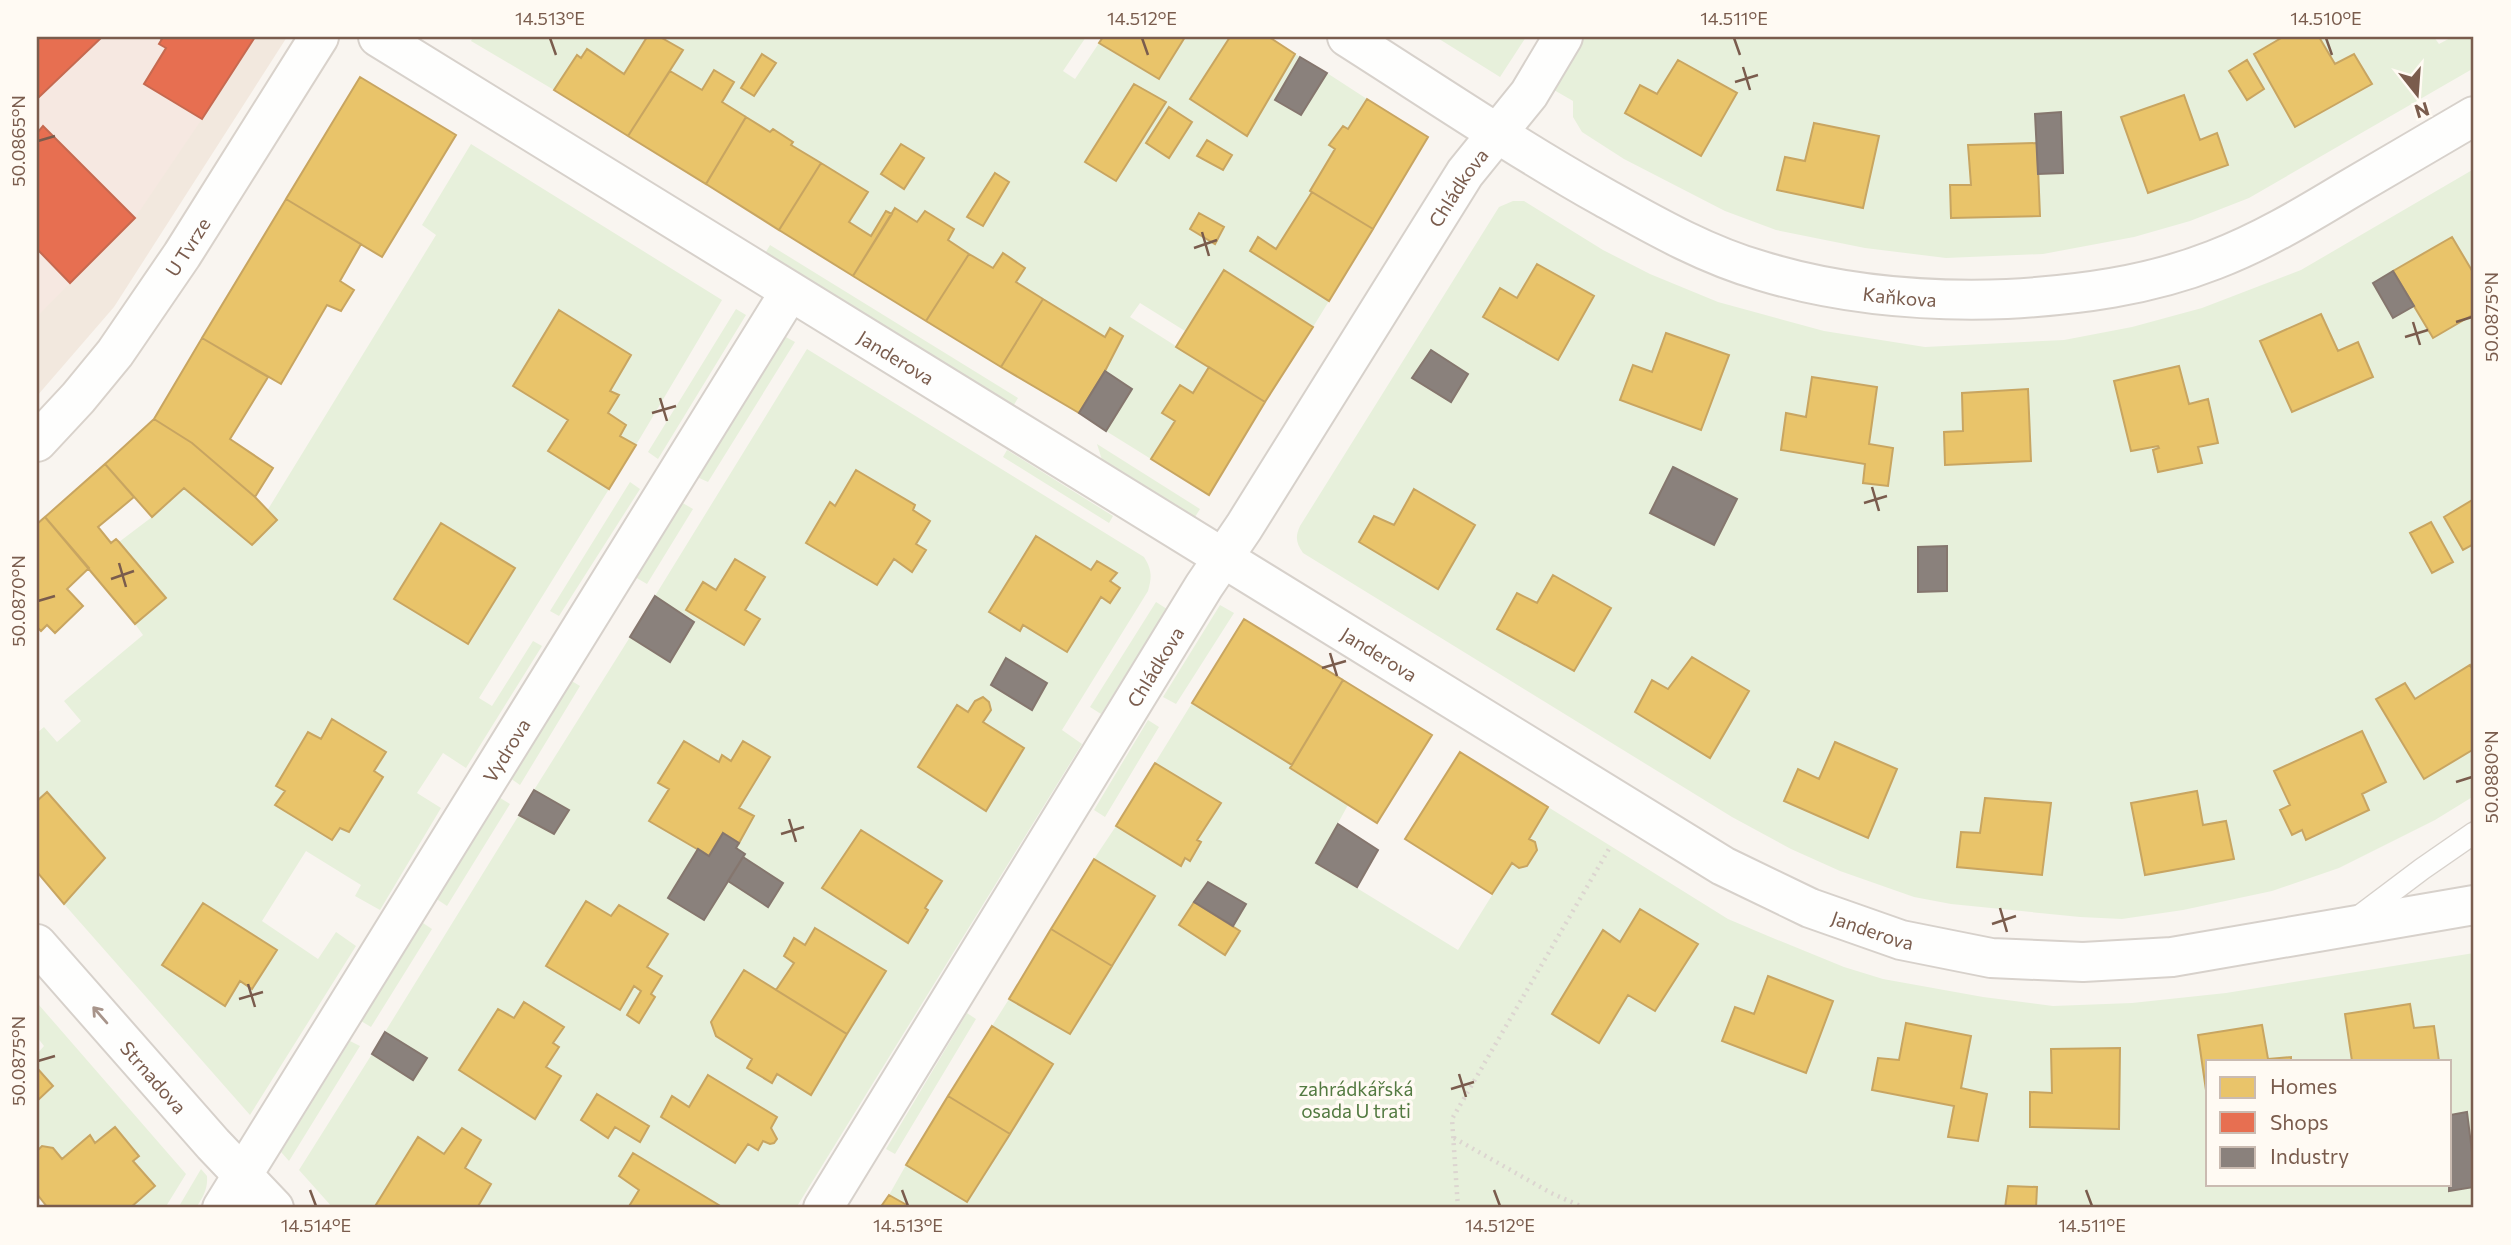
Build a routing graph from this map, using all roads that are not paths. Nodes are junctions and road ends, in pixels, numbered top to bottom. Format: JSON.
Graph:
{"nodes":[{"id":1,"x":319,"y":37,"type":"edge"},
{"id":2,"x":378,"y":37,"type":"edge"},
{"id":3,"x":1347,"y":37,"type":"edge"},
{"id":4,"x":1563,"y":37,"type":"edge"},
{"id":5,"x":2474,"y":116,"type":"edge"},
{"id":6,"x":1497,"y":133,"type":"junction"},
{"id":7,"x":789,"y":293,"type":"junction"},
{"id":8,"x":37,"y":442,"type":"edge"},
{"id":9,"x":1223,"y":557,"type":"junction"},
{"id":10,"x":2474,"y":833,"type":"edge"},
{"id":11,"x":2474,"y":905,"type":"edge"},
{"id":12,"x":2349,"y":925,"type":"junction"},
{"id":13,"x":37,"y":944,"type":"edge"},
{"id":14,"x":244,"y":1175,"type":"junction"},
{"id":15,"x":222,"y":1208,"type":"edge"},
{"id":16,"x":274,"y":1208,"type":"edge"},
{"id":17,"x":823,"y":1208,"type":"edge"}],
"edges":[{"from":1,"to":8,"type":"street","name":"U Tvrze"},
{"from":2,"to":7,"type":"street","name":"Janderova"},
{"from":3,"to":6,"type":"street","name":"Kaňkova"},
{"from":4,"to":6,"type":"street","name":"Chládkova"},
{"from":5,"to":6,"type":"street","name":"Kaňkova"},
{"from":6,"to":9,"type":"street","name":"Chládkova"},
{"from":7,"to":9,"type":"street","name":"Janderova"},
{"from":7,"to":14,"type":"street","name":"Vydrova"},
{"from":9,"to":12,"type":"street","name":"Janderova"},
{"from":9,"to":17,"type":"street","name":"Chládkova"},
{"from":10,"to":12,"type":"lane"},
{"from":11,"to":12,"type":"street","name":"Janderova"},
{"from":14,"to":13,"type":"street","name":"Strnadova","one_way":true},
{"from":14,"to":15,"type":"street","name":"Vydrova"},
{"from":14,"to":16,"type":"street","name":"Strnadova"}]}
